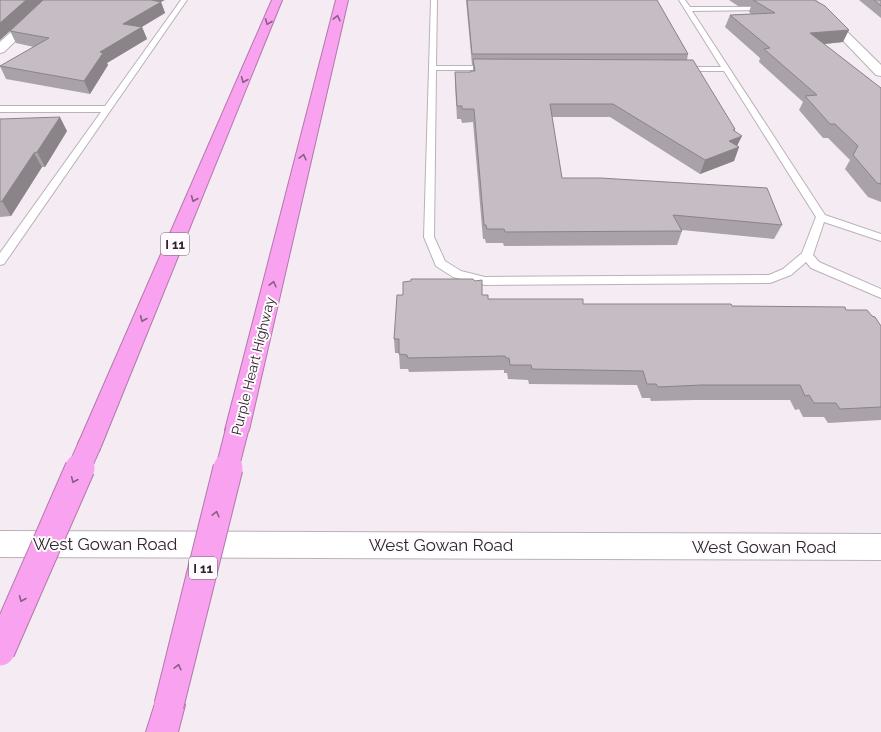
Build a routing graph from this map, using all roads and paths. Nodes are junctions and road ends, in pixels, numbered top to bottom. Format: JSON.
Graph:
{"nodes":[{"id":1,"x":52,"y":0,"type":"edge"},
{"id":2,"x":184,"y":0,"type":"edge"},
{"id":3,"x":277,"y":0,"type":"edge"},
{"id":4,"x":342,"y":0,"type":"edge"},
{"id":5,"x":434,"y":0,"type":"edge"},
{"id":6,"x":682,"y":0,"type":"edge"},
{"id":7,"x":809,"y":0,"type":"edge"},
{"id":8,"x":688,"y":9,"type":"junction"},
{"id":9,"x":772,"y":9,"type":"edge"},
{"id":10,"x":0,"y":49,"type":"edge"},
{"id":11,"x":433,"y":68,"type":"junction"},
{"id":12,"x":496,"y":68,"type":"edge"},
{"id":13,"x":670,"y":69,"type":"edge"},
{"id":14,"x":726,"y":69,"type":"junction"},
{"id":15,"x":881,"y":72,"type":"edge"},
{"id":16,"x":0,"y":109,"type":"edge"},
{"id":17,"x":106,"y":109,"type":"junction"},
{"id":18,"x":821,"y":217,"type":"junction"},
{"id":19,"x":881,"y":238,"type":"edge"},
{"id":20,"x":807,"y":255,"type":"junction"},
{"id":21,"x":0,"y":261,"type":"edge"},
{"id":22,"x":881,"y":294,"type":"edge"},
{"id":23,"x":0,"y":544,"type":"edge"},
{"id":24,"x":881,"y":547,"type":"edge"},
{"id":25,"x":0,"y":651,"type":"edge"},
{"id":26,"x":166,"y":718,"type":"edge"}],
"edges":[{"from":1,"to":10,"type":"street"},
{"from":2,"to":17,"type":"lane"},
{"from":3,"to":25,"type":"highway","number":"I 11","one_way":true,"bridge":true},
{"from":26,"to":4,"type":"highway","name":"Purple Heart Highway","number":"I 11","one_way":true,"bridge":true},
{"from":5,"to":11,"type":"lane"},
{"from":6,"to":8,"type":"lane"},
{"from":7,"to":15,"type":"street"},
{"from":8,"to":9,"type":"lane"},
{"from":8,"to":14,"type":"lane"},
{"from":11,"to":12,"type":"lane"},
{"from":11,"to":20,"type":"lane"},
{"from":13,"to":14,"type":"lane"},
{"from":14,"to":18,"type":"lane"},
{"from":16,"to":17,"type":"lane"},
{"from":17,"to":21,"type":"lane"},
{"from":18,"to":19,"type":"lane"},
{"from":18,"to":20,"type":"lane"},
{"from":20,"to":22,"type":"lane"},
{"from":23,"to":24,"type":"street","name":"West Gowan Road"}]}
